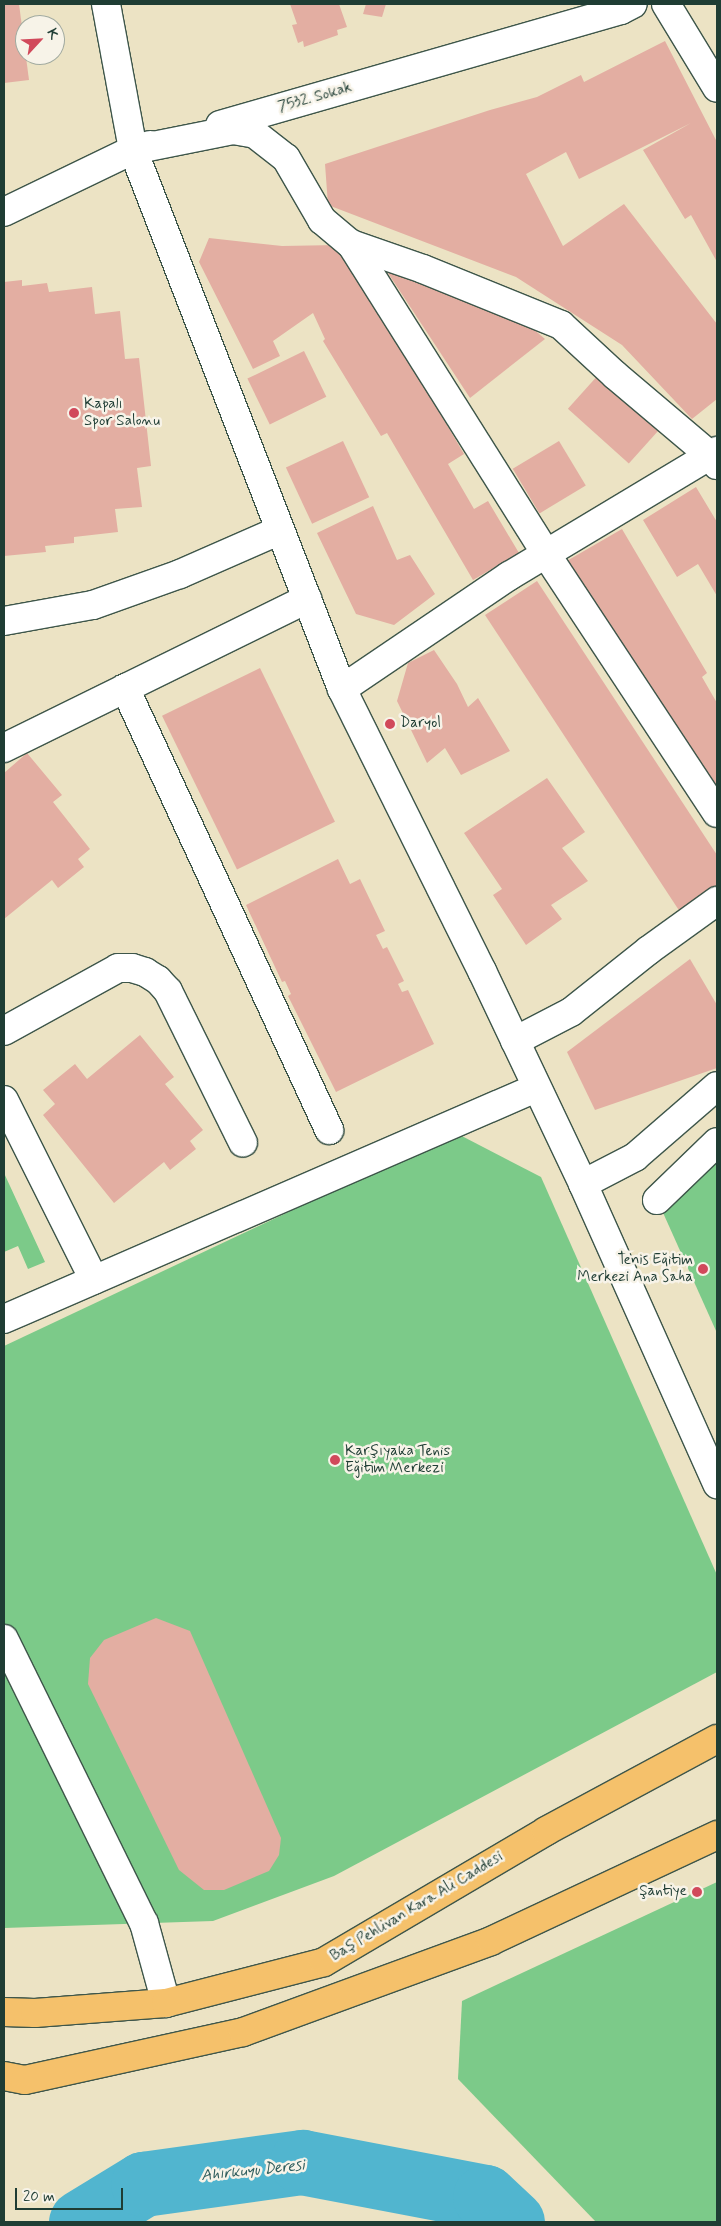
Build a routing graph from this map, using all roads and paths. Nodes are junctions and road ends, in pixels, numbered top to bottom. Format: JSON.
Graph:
{"nodes":[{"id":1,"x":106,"y":4,"type":"edge"},
{"id":2,"x":633,"y":4,"type":"edge"},
{"id":3,"x":666,"y":4,"type":"edge"},
{"id":4,"x":717,"y":88,"type":"edge"},
{"id":5,"x":133,"y":150,"type":"junction"},
{"id":6,"x":4,"y":212,"type":"edge"},
{"id":7,"x":351,"y":244,"type":"junction"},
{"id":8,"x":715,"y":457,"type":"edge"},
{"id":9,"x":280,"y":530,"type":"junction"},
{"id":10,"x":546,"y":554,"type":"junction"},
{"id":11,"x":307,"y":600,"type":"junction"},
{"id":12,"x":4,"y":621,"type":"edge"},
{"id":13,"x":125,"y":688,"type":"junction"},
{"id":14,"x":342,"y":688,"type":"junction"},
{"id":15,"x":4,"y":748,"type":"edge"},
{"id":16,"x":717,"y":813,"type":"edge"},
{"id":17,"x":717,"y":901,"type":"edge"},
{"id":18,"x":4,"y":1031,"type":"edge"},
{"id":19,"x":515,"y":1041,"type":"junction"},
{"id":20,"x":717,"y":1086,"type":"edge"},
{"id":21,"x":536,"y":1088,"type":"junction"},
{"id":22,"x":4,"y":1100,"type":"edge"},
{"id":23,"x":329,"y":1130,"type":"dead end"},
{"id":24,"x":717,"y":1142,"type":"edge"},
{"id":25,"x":243,"y":1144,"type":"dead end"},
{"id":26,"x":584,"y":1184,"type":"junction"},
{"id":27,"x":657,"y":1200,"type":"dead end"},
{"id":28,"x":94,"y":1280,"type":"junction"},
{"id":29,"x":4,"y":1319,"type":"edge"},
{"id":30,"x":717,"y":1484,"type":"edge"},
{"id":31,"x":4,"y":1639,"type":"edge"},
{"id":32,"x":717,"y":1739,"type":"edge"},
{"id":33,"x":717,"y":1835,"type":"edge"},
{"id":34,"x":166,"y":2003,"type":"junction"},
{"id":35,"x":4,"y":2012,"type":"edge"},
{"id":36,"x":4,"y":2076,"type":"edge"}],
"edges":[{"from":1,"to":5,"type":"street"},
{"from":2,"to":5,"type":"street","name":"7532. Sokak"},
{"from":3,"to":4,"type":"street"},
{"from":5,"to":6,"type":"street","name":"7532. Sokak"},
{"from":5,"to":7,"type":"street"},
{"from":5,"to":9,"type":"street"},
{"from":7,"to":8,"type":"street"},
{"from":7,"to":10,"type":"street"},
{"from":8,"to":10,"type":"street"},
{"from":9,"to":11,"type":"street"},
{"from":9,"to":12,"type":"street"},
{"from":10,"to":14,"type":"street"},
{"from":10,"to":16,"type":"street"},
{"from":11,"to":13,"type":"street"},
{"from":11,"to":14,"type":"street"},
{"from":13,"to":15,"type":"street"},
{"from":13,"to":23,"type":"street"},
{"from":14,"to":19,"type":"street"},
{"from":17,"to":19,"type":"street"},
{"from":18,"to":25,"type":"street"},
{"from":19,"to":21,"type":"street"},
{"from":20,"to":26,"type":"street"},
{"from":21,"to":26,"type":"street"},
{"from":21,"to":28,"type":"street"},
{"from":22,"to":28,"type":"street"},
{"from":24,"to":27,"type":"street"},
{"from":26,"to":30,"type":"street"},
{"from":28,"to":29,"type":"street"},
{"from":31,"to":34,"type":"street"},
{"from":32,"to":34,"type":"main road","name":"Baş Pehlivan Kara Ali Caddesi"},
{"from":33,"to":36,"type":"main road"},
{"from":34,"to":35,"type":"main road","name":"Baş Pehlivan Kara Ali Caddesi"}]}
